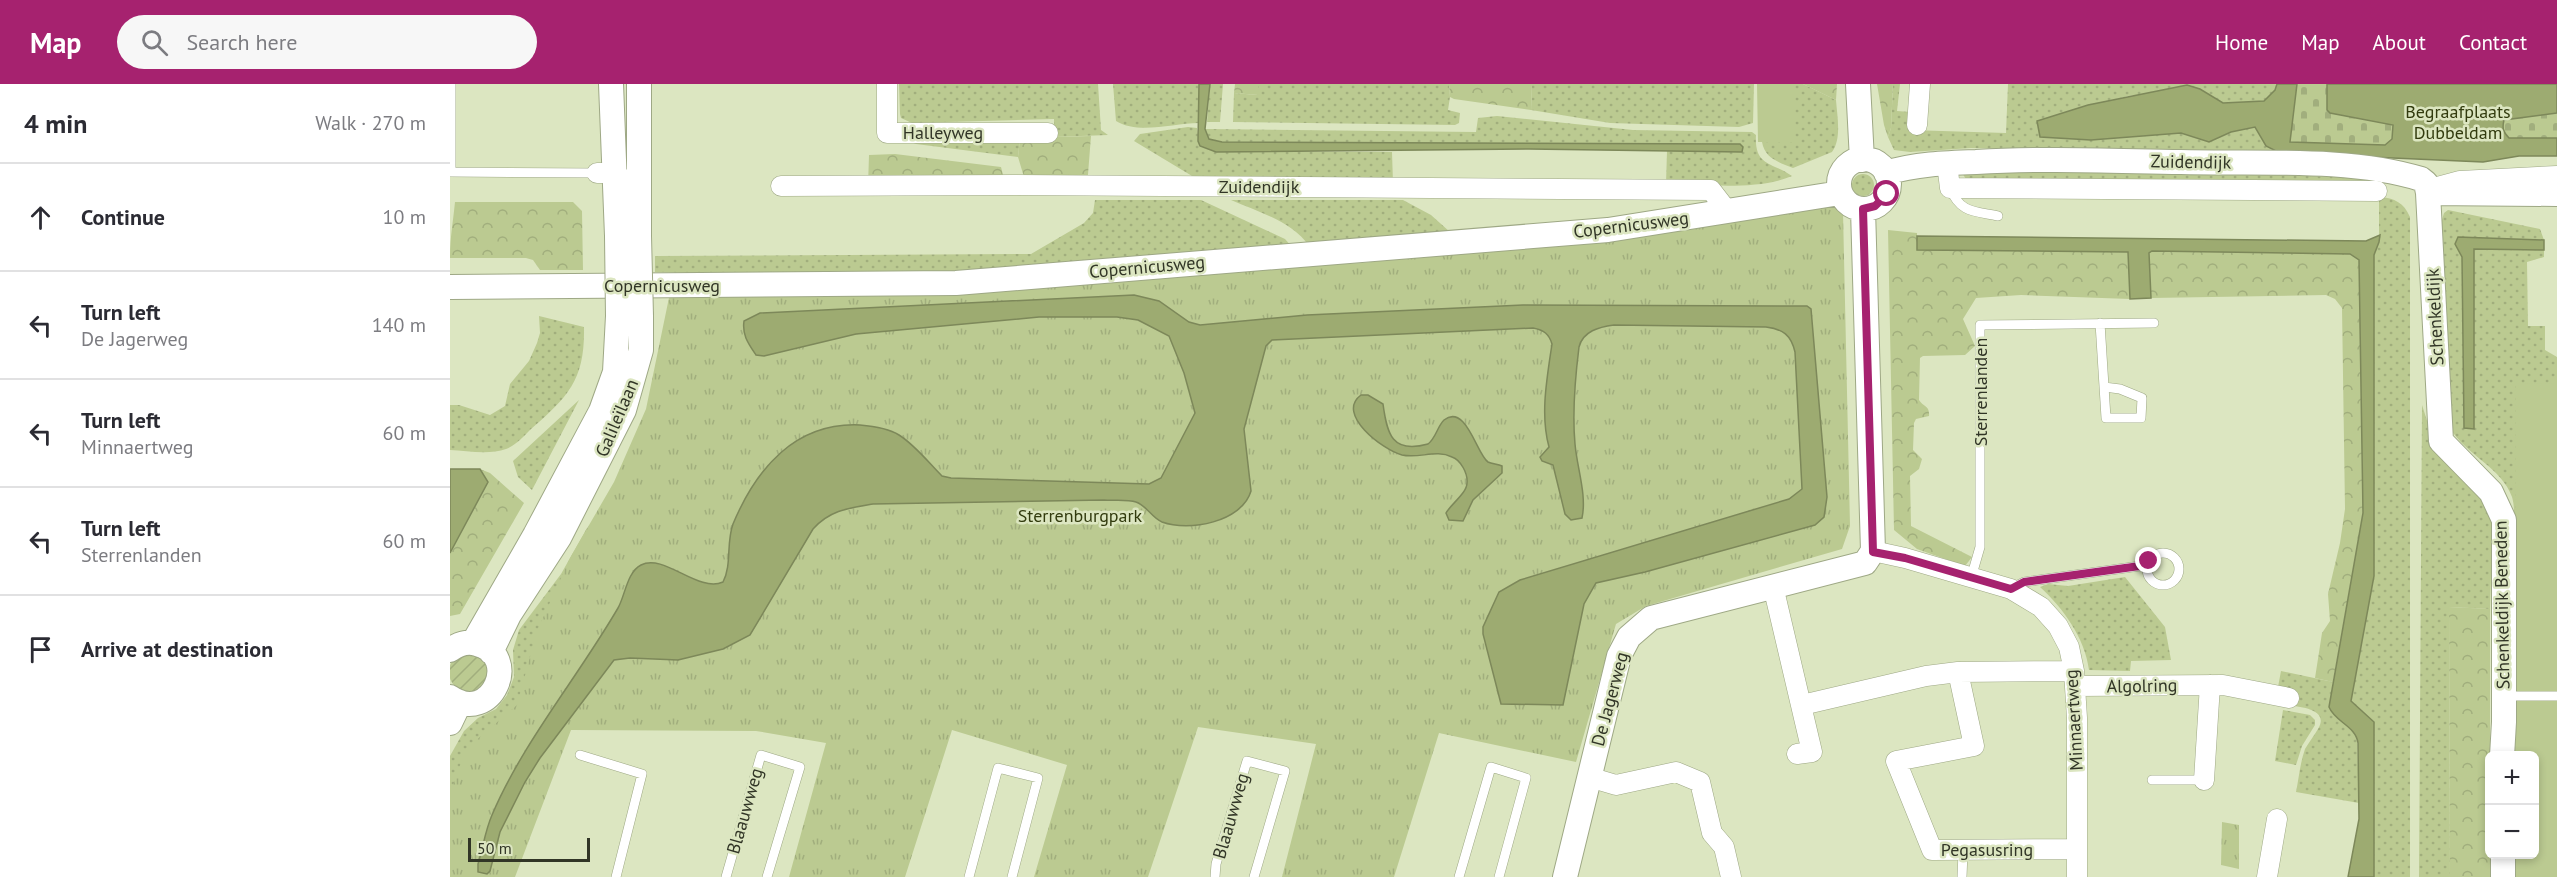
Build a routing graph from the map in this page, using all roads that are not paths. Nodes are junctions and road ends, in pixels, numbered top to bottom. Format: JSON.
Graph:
{"nodes":[{"id":1,"x":451,"y":84,"type":"edge"},
{"id":2,"x":611,"y":84,"type":"edge"},
{"id":3,"x":639,"y":84,"type":"edge"},
{"id":4,"x":887,"y":84,"type":"edge"},
{"id":5,"x":1858,"y":84,"type":"edge"},
{"id":6,"x":1920,"y":84,"type":"edge"},
{"id":7,"x":1917,"y":125,"type":"dead end"},
{"id":8,"x":1048,"y":133,"type":"dead end"},
{"id":9,"x":1862,"y":160,"type":"junction"},
{"id":10,"x":1947,"y":163,"type":"junction"},
{"id":11,"x":451,"y":172,"type":"edge"},
{"id":12,"x":606,"y":173,"type":"junction"},
{"id":13,"x":1886,"y":173,"type":"junction"},
{"id":14,"x":2557,"y":176,"type":"edge"},
{"id":15,"x":781,"y":186,"type":"dead end"},
{"id":16,"x":1950,"y":188,"type":"junction"},
{"id":17,"x":2377,"y":191,"type":"dead end"},
{"id":18,"x":2428,"y":191,"type":"junction"},
{"id":19,"x":1840,"y":193,"type":"junction"},
{"id":20,"x":639,"y":194,"type":"junction"},
{"id":21,"x":2557,"y":194,"type":"edge"},
{"id":22,"x":1863,"y":209,"type":"junction"},
{"id":23,"x":1728,"y":212,"type":"junction"},
{"id":24,"x":1998,"y":216,"type":"dead end"},
{"id":25,"x":628,"y":236,"type":"junction"},
{"id":26,"x":450,"y":287,"type":"edge"},
{"id":27,"x":2100,"y":323,"type":"junction"},
{"id":28,"x":2154,"y":323,"type":"dead end"},
{"id":29,"x":2104,"y":387,"type":"junction"},
{"id":30,"x":2441,"y":441,"type":"joint"},
{"id":31,"x":1873,"y":552,"type":"junction"},
{"id":32,"x":2147,"y":565,"type":"dead end"},
{"id":33,"x":1971,"y":578,"type":"junction"},
{"id":34,"x":1773,"y":586,"type":"junction"},
{"id":35,"x":2011,"y":589,"type":"junction"},
{"id":36,"x":482,"y":647,"type":"junction"},
{"id":37,"x":450,"y":650,"type":"edge"},
{"id":38,"x":1958,"y":672,"type":"junction"},
{"id":39,"x":2074,"y":679,"type":"junction"},
{"id":40,"x":2210,"y":685,"type":"junction"},
{"id":41,"x":2504,"y":696,"type":"junction"},
{"id":42,"x":2557,"y":696,"type":"edge"},
{"id":43,"x":2289,"y":698,"type":"dead end"},
{"id":44,"x":1802,"y":705,"type":"junction"},
{"id":45,"x":454,"y":707,"type":"edge"},
{"id":46,"x":2502,"y":751,"type":"edge"},
{"id":47,"x":1797,"y":754,"type":"dead end"},
{"id":48,"x":580,"y":755,"type":"dead end"},
{"id":49,"x":1589,"y":777,"type":"junction"},
{"id":50,"x":2152,"y":780,"type":"dead end"},
{"id":51,"x":2204,"y":780,"type":"joint"},
{"id":52,"x":2277,"y":819,"type":"dead end"},
{"id":53,"x":2077,"y":849,"type":"junction"},
{"id":54,"x":1963,"y":852,"type":"junction"},
{"id":55,"x":2503,"y":859,"type":"edge"},
{"id":56,"x":616,"y":877,"type":"edge"},
{"id":57,"x":725,"y":877,"type":"edge"},
{"id":58,"x":768,"y":877,"type":"edge"},
{"id":59,"x":969,"y":877,"type":"edge"},
{"id":60,"x":1012,"y":877,"type":"edge"},
{"id":61,"x":1215,"y":877,"type":"edge"},
{"id":62,"x":1254,"y":877,"type":"edge"},
{"id":63,"x":1460,"y":877,"type":"edge"},
{"id":64,"x":1499,"y":877,"type":"edge"},
{"id":65,"x":1565,"y":877,"type":"edge"},
{"id":66,"x":1731,"y":877,"type":"edge"},
{"id":67,"x":1962,"y":877,"type":"edge"},
{"id":68,"x":2077,"y":877,"type":"edge"},
{"id":69,"x":2267,"y":877,"type":"edge"},
{"id":70,"x":2503,"y":877,"type":"edge"}],
"edges":[{"from":1,"to":11,"type":"lane"},
{"from":2,"to":12,"type":"street","name":"Galileïlaan"},
{"from":3,"to":20,"type":"street","name":"Galileïlaan"},
{"from":4,"to":8,"type":"street","name":"Halleyweg"},
{"from":5,"to":9,"type":"street"},
{"from":6,"to":7,"type":"street"},
{"from":9,"to":13,"type":"street"},
{"from":9,"to":19,"type":"street"},
{"from":10,"to":13,"type":"street","name":"Zuidendijk"},
{"from":10,"to":16,"type":"street"},
{"from":10,"to":18,"type":"street","name":"Zuidendijk"},
{"from":11,"to":12,"type":"lane"},
{"from":12,"to":20,"type":"street"},
{"from":12,"to":25,"type":"street","name":"Galileïlaan"},
{"from":13,"to":22,"type":"street"},
{"from":14,"to":18,"type":"street"},
{"from":15,"to":23,"type":"street","name":"Zuidendijk"},
{"from":16,"to":17,"type":"street","name":"Zuidendijk"},
{"from":16,"to":24,"type":"lane"},
{"from":18,"to":21,"type":"street"},
{"from":18,"to":30,"type":"street","name":"Schenkeldijk"},
{"from":19,"to":22,"type":"street"},
{"from":19,"to":23,"type":"street","name":"Copernicusweg"},
{"from":20,"to":25,"type":"street","name":"Galileïlaan"},
{"from":22,"to":31,"type":"street"},
{"from":23,"to":26,"type":"street","name":"Copernicusweg"},
{"from":25,"to":36,"type":"street","name":"Galileïlaan","bridge":true},
{"from":27,"to":28,"type":"lane","name":"Sterrenlanden"},
{"from":27,"to":29,"type":"lane"},
{"from":27,"to":33,"type":"lane","name":"Sterrenlanden"},
{"from":29,"to":29,"type":"lane"},
{"from":30,"to":41,"type":"street","name":"Schenkeldijk Beneden"},
{"from":31,"to":33,"type":"street","name":"Minnaertweg"},
{"from":31,"to":34,"type":"street","name":"De Jagerweg"},
{"from":32,"to":35,"type":"lane"},
{"from":33,"to":35,"type":"street","name":"Minnaertweg"},
{"from":34,"to":44,"type":"street"},
{"from":34,"to":49,"type":"street","name":"De Jagerweg"},
{"from":35,"to":39,"type":"street","name":"Minnaertweg"},
{"from":36,"to":37,"type":"street"},
{"from":36,"to":45,"type":"street"},
{"from":38,"to":39,"type":"street","name":"Algolring"},
{"from":38,"to":44,"type":"street","name":"Algolring"},
{"from":38,"to":54,"type":"street","name":"Pegasusring"},
{"from":39,"to":40,"type":"street","name":"Algolring"},
{"from":39,"to":53,"type":"street","name":"Minnaertweg"},
{"from":40,"to":43,"type":"street","name":"Algolring"},
{"from":40,"to":51,"type":"street"},
{"from":41,"to":42,"type":"lane"},
{"from":41,"to":46,"type":"street","name":"Schenkeldijk Beneden"},
{"from":44,"to":47,"type":"street"},
{"from":48,"to":56,"type":"lane"},
{"from":49,"to":65,"type":"street","name":"De Jagerweg"},
{"from":49,"to":66,"type":"street"},
{"from":50,"to":51,"type":"lane"},
{"from":52,"to":69,"type":"street"},
{"from":53,"to":54,"type":"street","name":"Pegasusring"},
{"from":53,"to":68,"type":"street","name":"Minnaertweg"},
{"from":54,"to":67,"type":"lane"},
{"from":55,"to":70,"type":"street"},
{"from":57,"to":58,"type":"lane","name":"Blaauwweg"},
{"from":59,"to":60,"type":"lane"},
{"from":61,"to":62,"type":"lane","name":"Blaauwweg"},
{"from":63,"to":64,"type":"lane"}]}
